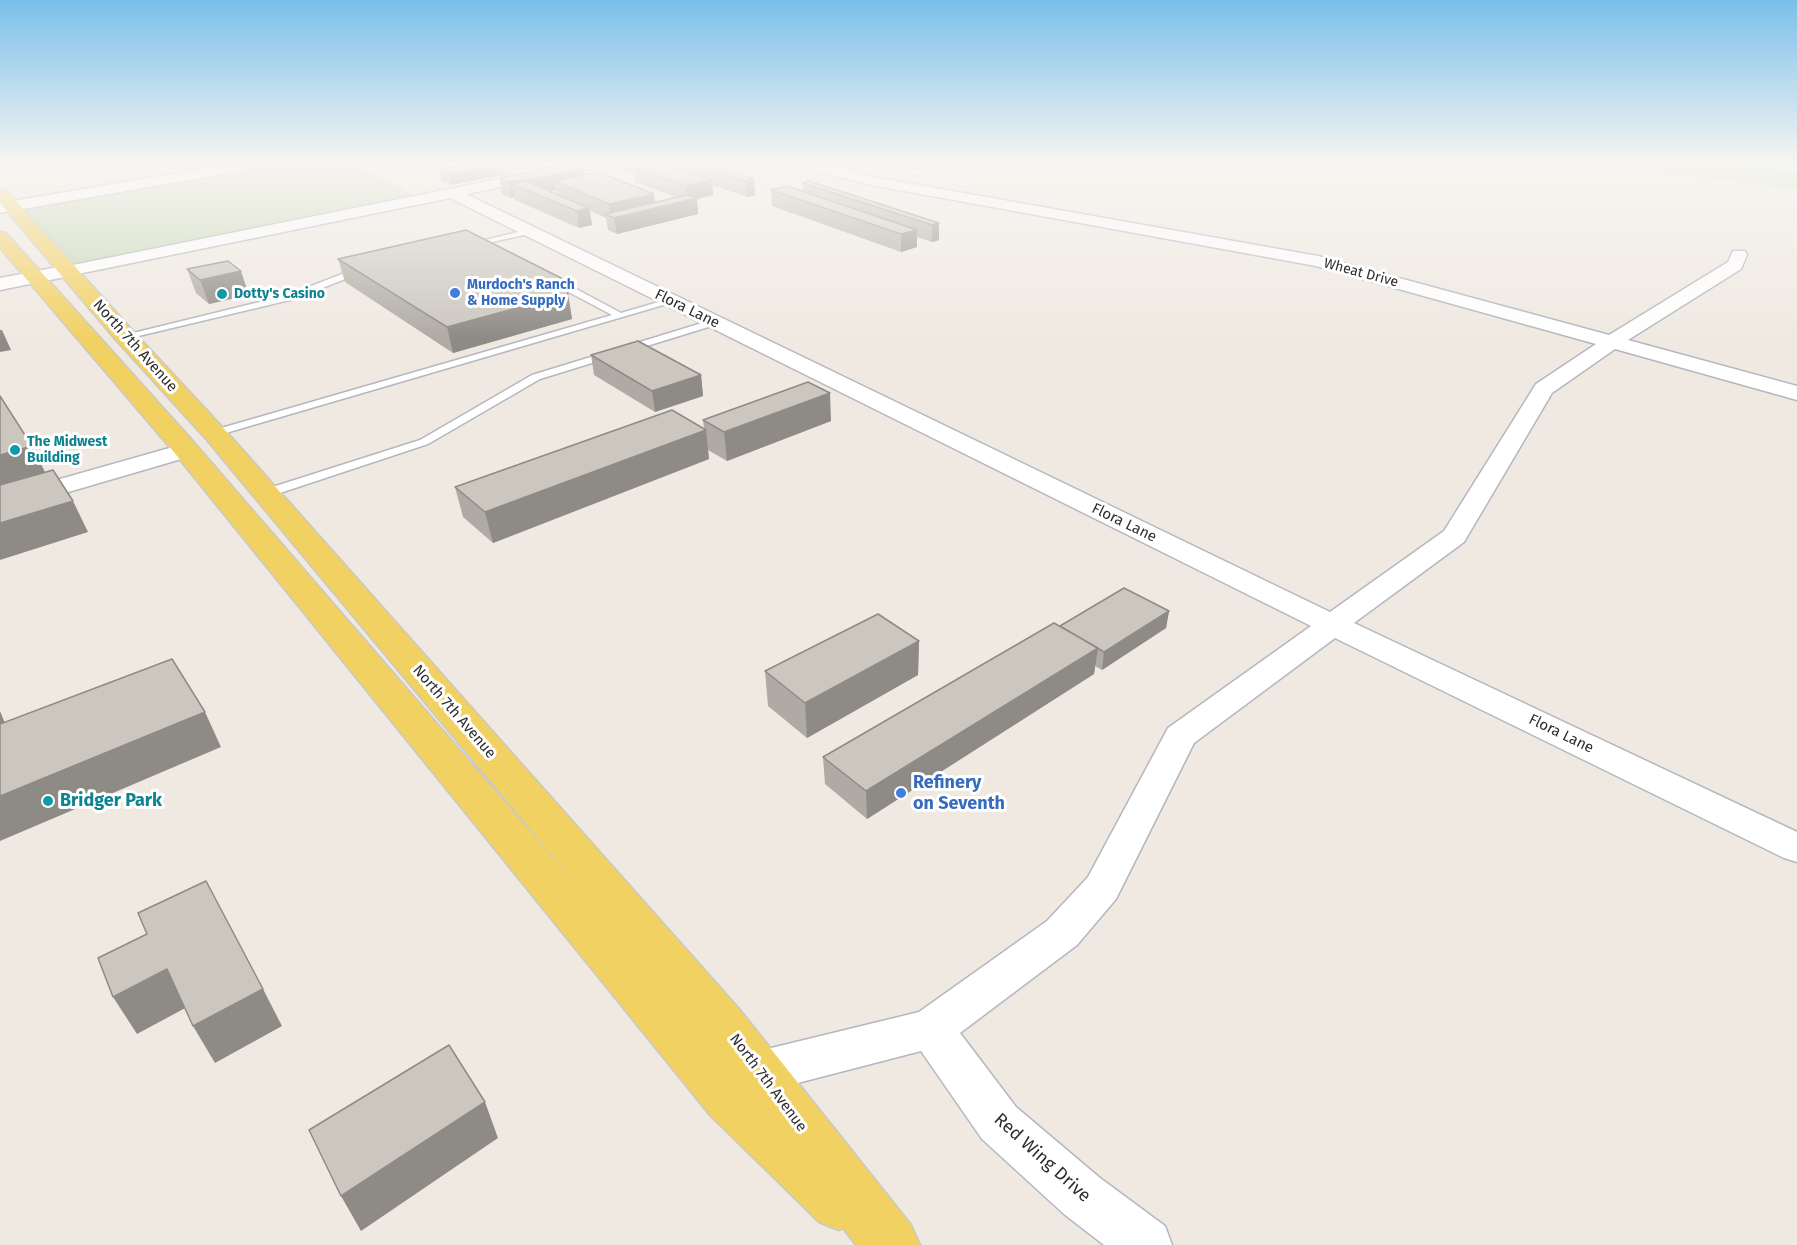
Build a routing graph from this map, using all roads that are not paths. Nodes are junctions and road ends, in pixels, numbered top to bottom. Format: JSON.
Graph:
{"nodes":[{"id":1,"x":12,"y":222,"type":"edge"},
{"id":2,"x":309,"y":222,"type":"edge"},
{"id":3,"x":512,"y":222,"type":"edge"},
{"id":4,"x":1100,"y":222,"type":"edge"},
{"id":5,"x":530,"y":231,"type":"junction"},
{"id":6,"x":482,"y":242,"type":"junction"},
{"id":7,"x":460,"y":247,"type":"edge"},
{"id":8,"x":492,"y":248,"type":"edge"},
{"id":9,"x":1739,"y":255,"type":"dead end"},
{"id":10,"x":370,"y":267,"type":"edge"},
{"id":11,"x":52,"y":274,"type":"junction"},
{"id":12,"x":541,"y":274,"type":"edge"},
{"id":13,"x":0,"y":284,"type":"edge"},
{"id":14,"x":672,"y":301,"type":"junction"},
{"id":15,"x":620,"y":316,"type":"junction"},
{"id":16,"x":714,"y":322,"type":"junction"},
{"id":17,"x":126,"y":336,"type":"junction"},
{"id":18,"x":1612,"y":342,"type":"junction"},
{"id":19,"x":1797,"y":393,"type":"edge"},
{"id":20,"x":201,"y":442,"type":"junction"},
{"id":21,"x":267,"y":493,"type":"junction"},
{"id":22,"x":0,"y":504,"type":"edge"},
{"id":23,"x":1331,"y":624,"type":"junction"},
{"id":24,"x":1797,"y":848,"type":"edge"},
{"id":25,"x":931,"y":1029,"type":"junction"},
{"id":26,"x":759,"y":1072,"type":"junction"},
{"id":27,"x":885,"y":1245,"type":"edge"},
{"id":28,"x":891,"y":1245,"type":"edge"},
{"id":29,"x":1146,"y":1245,"type":"edge"}],
"edges":[{"from":1,"to":11,"type":"main road","name":"North 7th Avenue"},
{"from":2,"to":11,"type":"street"},
{"from":3,"to":5,"type":"street","name":"Flora Lane"},
{"from":4,"to":18,"type":"street","name":"Wheat Drive"},
{"from":5,"to":6,"type":"lane"},
{"from":5,"to":14,"type":"street","name":"Flora Lane"},
{"from":6,"to":7,"type":"lane"},
{"from":6,"to":8,"type":"lane"},
{"from":9,"to":18,"type":"street"},
{"from":10,"to":17,"type":"lane"},
{"from":11,"to":13,"type":"main road"},
{"from":11,"to":17,"type":"main road","name":"North 7th Avenue"},
{"from":11,"to":20,"type":"main road","name":"North 7th Avenue"},
{"from":12,"to":15,"type":"lane"},
{"from":14,"to":15,"type":"lane"},
{"from":14,"to":16,"type":"street","name":"Flora Lane"},
{"from":15,"to":20,"type":"lane"},
{"from":16,"to":21,"type":"lane"},
{"from":16,"to":23,"type":"street","name":"Flora Lane"},
{"from":17,"to":20,"type":"main road","name":"North 7th Avenue"},
{"from":18,"to":19,"type":"street","name":"Wheat Drive"},
{"from":18,"to":23,"type":"street"},
{"from":20,"to":21,"type":"main road","name":"North 7th Avenue"},
{"from":20,"to":22,"type":"street"},
{"from":20,"to":27,"type":"main road","name":"North 7th Avenue"},
{"from":21,"to":26,"type":"main road","name":"North 7th Avenue"},
{"from":23,"to":24,"type":"street","name":"Flora Lane"},
{"from":23,"to":25,"type":"street"},
{"from":25,"to":26,"type":"street"},
{"from":25,"to":29,"type":"street","name":"Red Wing Drive"},
{"from":26,"to":28,"type":"main road","name":"North 7th Avenue"}]}
